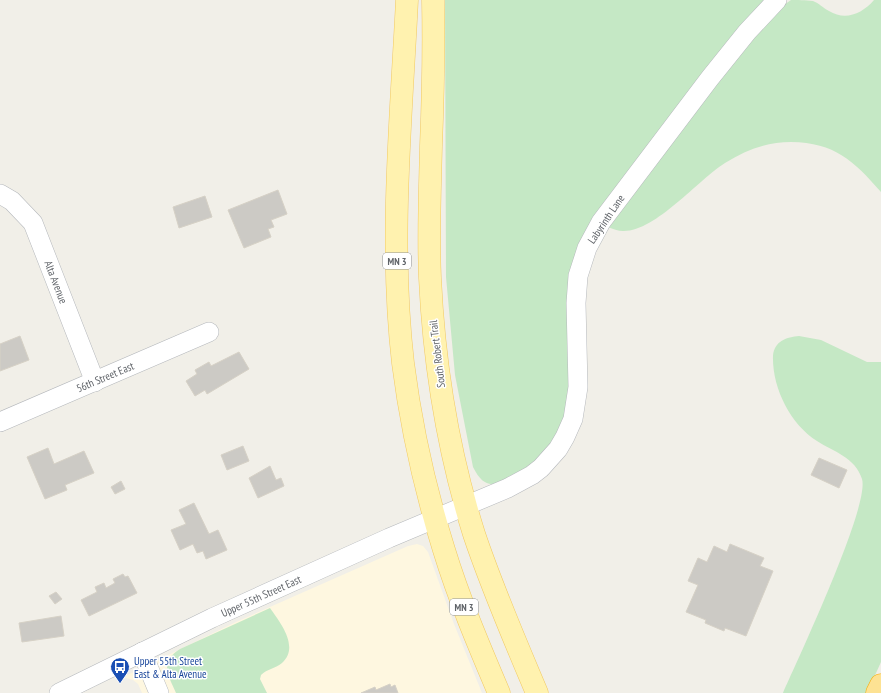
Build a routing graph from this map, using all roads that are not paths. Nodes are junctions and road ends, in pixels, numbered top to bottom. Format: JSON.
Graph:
{"nodes":[{"id":1,"x":407,"y":0,"type":"edge"},
{"id":2,"x":433,"y":0,"type":"edge"},
{"id":3,"x":777,"y":0,"type":"edge"},
{"id":4,"x":0,"y":194,"type":"edge"},
{"id":5,"x":209,"y":332,"type":"dead end"},
{"id":6,"x":95,"y":382,"type":"junction"},
{"id":7,"x":0,"y":422,"type":"edge"},
{"id":8,"x":466,"y":506,"type":"junction"},
{"id":9,"x":434,"y":519,"type":"junction"},
{"id":10,"x":142,"y":652,"type":"junction"},
{"id":11,"x":881,"y":685,"type":"edge"},
{"id":12,"x":59,"y":693,"type":"edge"},
{"id":13,"x":159,"y":693,"type":"edge"},
{"id":14,"x":499,"y":693,"type":"edge"},
{"id":15,"x":536,"y":693,"type":"edge"},
{"id":16,"x":877,"y":693,"type":"edge"}],
"edges":[{"from":1,"to":9,"type":"main road","number":"MN 3"},
{"from":2,"to":8,"type":"main road","name":"South Robert Trail"},
{"from":3,"to":8,"type":"street","name":"Labyrinth Lane"},
{"from":4,"to":6,"type":"street","name":"Alta Avenue"},
{"from":5,"to":6,"type":"street","name":"56th Street East"},
{"from":6,"to":7,"type":"street","name":"56th Street East"},
{"from":8,"to":9,"type":"street","name":"Upper 55th Street East"},
{"from":8,"to":15,"type":"main road","name":"South Robert Trail"},
{"from":9,"to":10,"type":"street","name":"Upper 55th Street East"},
{"from":9,"to":14,"type":"main road","number":"MN 3"},
{"from":10,"to":12,"type":"street","name":"Upper 55th Street East"},
{"from":10,"to":13,"type":"street"},
{"from":11,"to":16,"type":"highway"}]}
